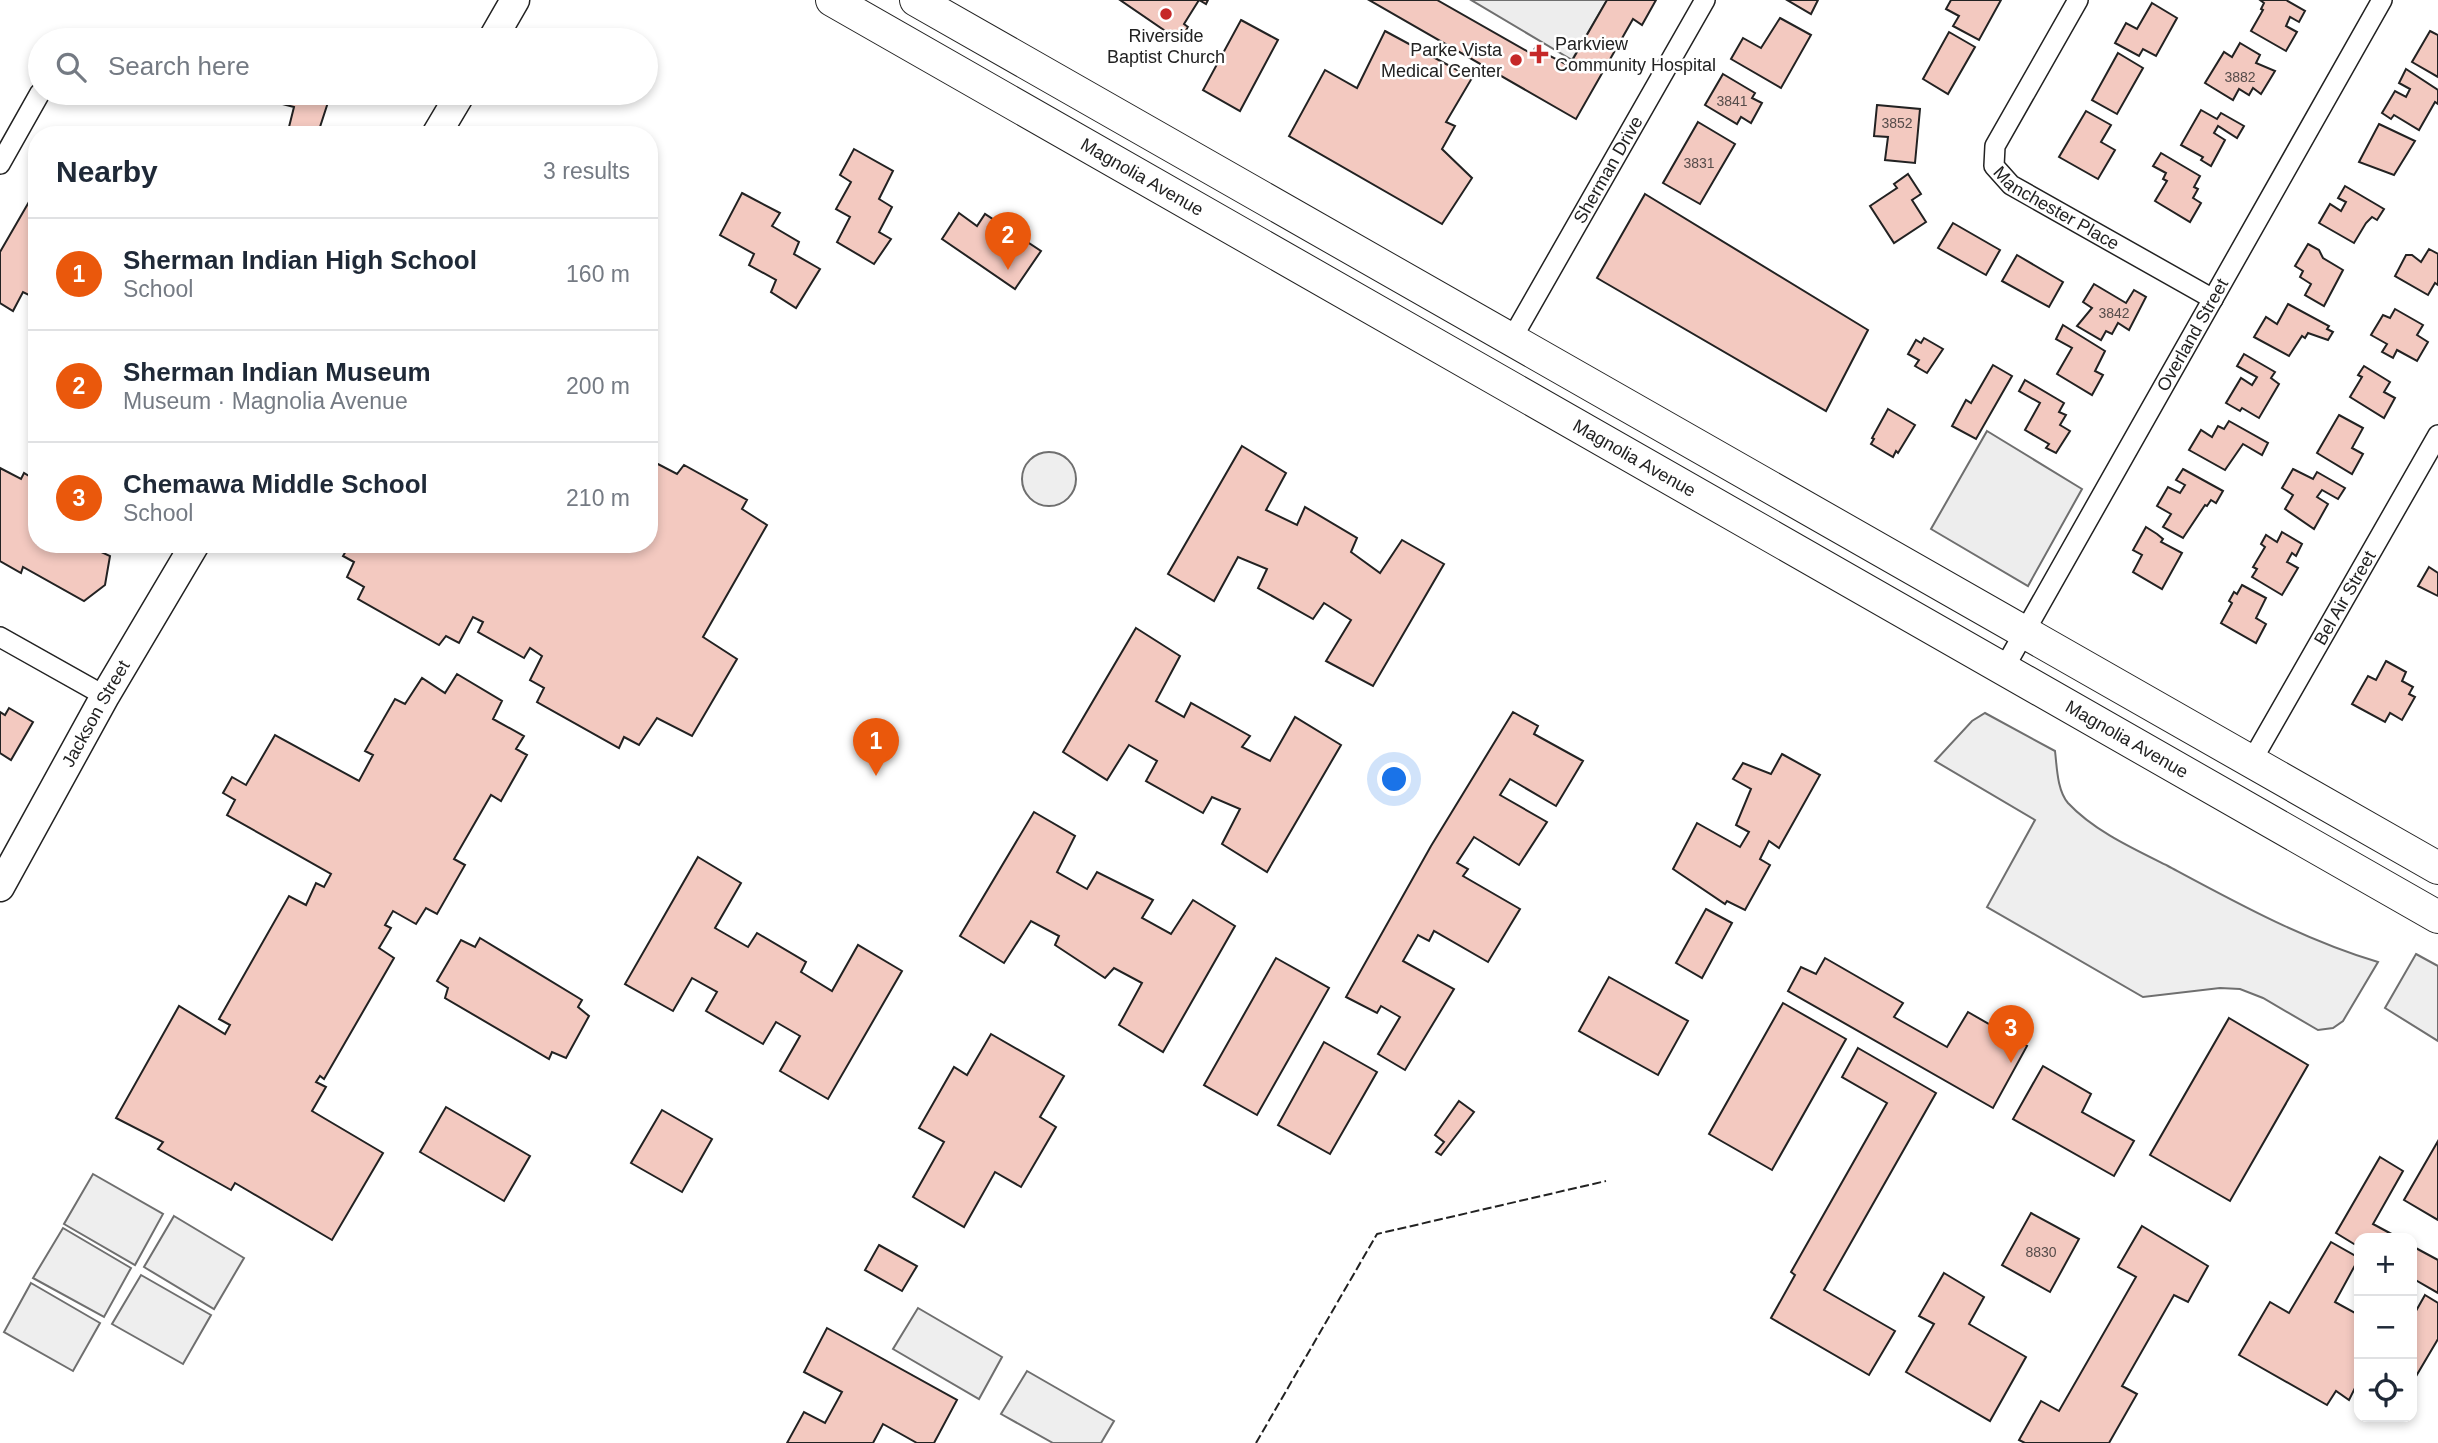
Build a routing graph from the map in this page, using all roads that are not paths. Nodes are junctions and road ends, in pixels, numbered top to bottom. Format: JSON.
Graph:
{"nodes":[{"id":1,"x":516,"y":0,"type":"edge"},
{"id":2,"x":832,"y":0,"type":"edge"},
{"id":3,"x":916,"y":0,"type":"edge"},
{"id":4,"x":1705,"y":0,"type":"edge"},
{"id":5,"x":2078,"y":0,"type":"edge"},
{"id":6,"x":2382,"y":0,"type":"edge"},
{"id":7,"x":499,"y":28,"type":"edge"},
{"id":8,"x":33,"y":105,"type":"edge"},
{"id":9,"x":454,"y":105,"type":"edge"},
{"id":10,"x":441,"y":126,"type":"edge"},
{"id":11,"x":0,"y":164,"type":"edge"},
{"id":12,"x":1222,"y":175,"type":"junction"},
{"id":13,"x":1201,"y":209,"type":"junction"},
{"id":14,"x":2213,"y":299,"type":"junction"},
{"id":15,"x":1511,"y":340,"type":"junction"},
{"id":16,"x":2438,"y":435,"type":"edge"},
{"id":17,"x":190,"y":553,"type":"edge"},
{"id":18,"x":2022,"y":632,"type":"junction"},
{"id":19,"x":0,"y":637,"type":"edge"},
{"id":20,"x":2003,"y":670,"type":"junction"},
{"id":21,"x":105,"y":696,"type":"junction"},
{"id":22,"x":2251,"y":762,"type":"junction"},
{"id":23,"x":2438,"y":868,"type":"edge"},
{"id":24,"x":0,"y":887,"type":"edge"},
{"id":25,"x":2438,"y":917,"type":"edge"}],
"edges":[{"from":1,"to":7,"type":"street"},
{"from":2,"to":13,"type":"main road","name":"Magnolia Avenue"},
{"from":3,"to":12,"type":"main road"},
{"from":4,"to":15,"type":"street","name":"Sherman Drive"},
{"from":5,"to":14,"type":"street","name":"Manchester Place"},
{"from":6,"to":14,"type":"street","name":"Overland Street"},
{"from":8,"to":11,"type":"street"},
{"from":9,"to":10,"type":"street"},
{"from":12,"to":13,"type":"main road"},
{"from":12,"to":15,"type":"main road"},
{"from":13,"to":20,"type":"main road","name":"Magnolia Avenue"},
{"from":14,"to":18,"type":"street","name":"Overland Street"},
{"from":15,"to":18,"type":"main road"},
{"from":16,"to":22,"type":"street","name":"Bel Air Street"},
{"from":17,"to":21,"type":"street","name":"Jackson Street"},
{"from":18,"to":20,"type":"street","name":"Overland Street"},
{"from":18,"to":22,"type":"main road"},
{"from":19,"to":21,"type":"street"},
{"from":20,"to":25,"type":"main road","name":"Magnolia Avenue"},
{"from":21,"to":24,"type":"street","name":"Jackson Street"},
{"from":22,"to":23,"type":"main road"}]}
